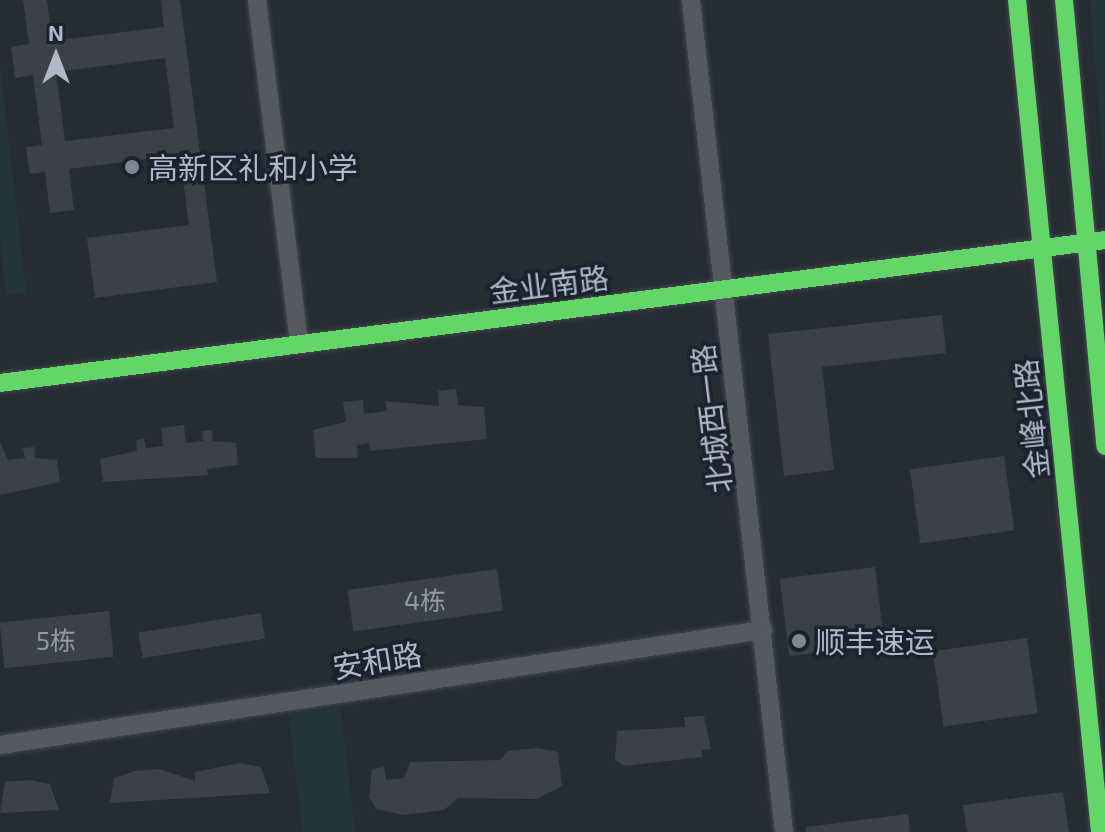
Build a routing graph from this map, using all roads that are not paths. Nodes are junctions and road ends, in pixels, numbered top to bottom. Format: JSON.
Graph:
{"nodes":[{"id":1,"x":257,"y":0,"type":"edge"},
{"id":2,"x":691,"y":0,"type":"edge"},
{"id":3,"x":1017,"y":0,"type":"edge"},
{"id":4,"x":1064,"y":0,"type":"edge"},
{"id":5,"x":1096,"y":242,"type":"edge"},
{"id":6,"x":1042,"y":248,"type":"junction"},
{"id":7,"x":724,"y":289,"type":"junction"},
{"id":8,"x":299,"y":344,"type":"junction"},
{"id":9,"x":0,"y":383,"type":"edge"},
{"id":10,"x":1105,"y":446,"type":"edge"},
{"id":11,"x":763,"y":630,"type":"junction"},
{"id":12,"x":0,"y":745,"type":"edge"},
{"id":13,"x":784,"y":832,"type":"edge"},
{"id":14,"x":1100,"y":832,"type":"edge"}],
"edges":[{"from":1,"to":8,"type":"street"},
{"from":2,"to":7,"type":"street","name":"北城西一路"},
{"from":3,"to":6,"type":"main road","name":"金峰北路"},
{"from":4,"to":5,"type":"main road"},
{"from":5,"to":6,"type":"main road","name":"金业南路"},
{"from":5,"to":10,"type":"main road"},
{"from":6,"to":7,"type":"main road","name":"金业南路"},
{"from":6,"to":14,"type":"main road","name":"金峰北路"},
{"from":7,"to":8,"type":"main road","name":"金业南路"},
{"from":7,"to":11,"type":"street","name":"北城西一路"},
{"from":8,"to":9,"type":"main road","name":"金业南路"},
{"from":11,"to":12,"type":"street","name":"安和路"},
{"from":11,"to":13,"type":"street","name":"北城西一路"}]}
